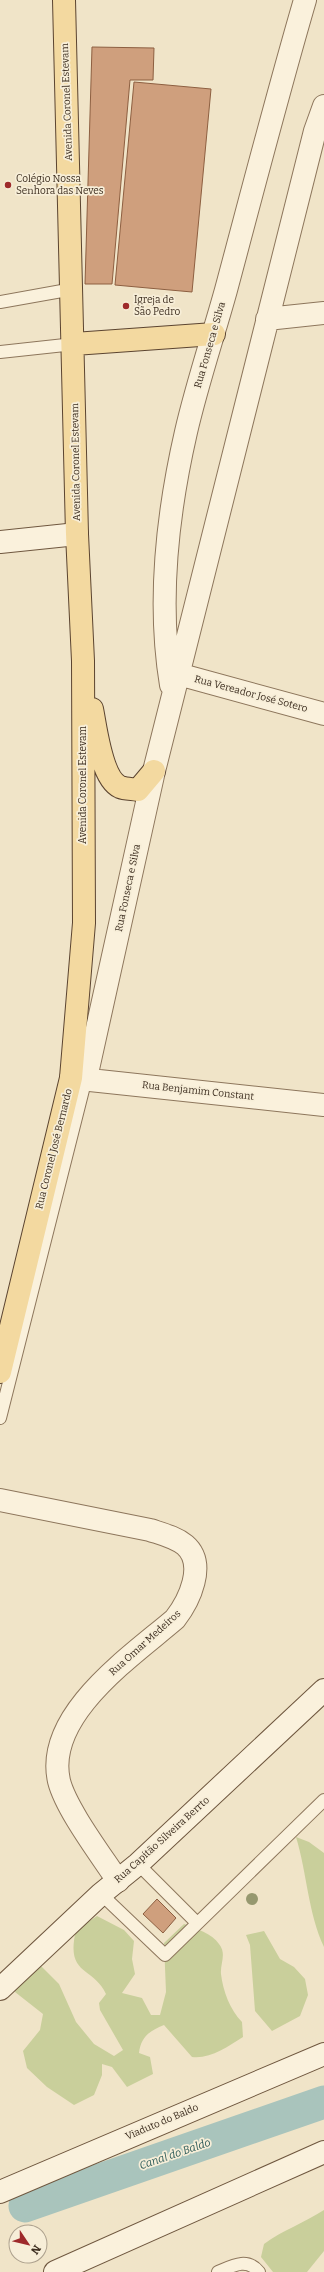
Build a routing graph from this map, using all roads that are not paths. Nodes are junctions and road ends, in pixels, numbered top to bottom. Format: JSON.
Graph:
{"nodes":[{"id":1,"x":64,"y":0,"type":"edge"},
{"id":2,"x":305,"y":0,"type":"edge"},
{"id":3,"x":324,"y":106,"type":"edge"},
{"id":4,"x":72,"y":289,"type":"junction"},
{"id":5,"x":0,"y":302,"type":"edge"},
{"id":6,"x":324,"y":313,"type":"edge"},
{"id":7,"x":267,"y":319,"type":"junction"},
{"id":8,"x":214,"y":334,"type":"junction"},
{"id":9,"x":74,"y":344,"type":"junction"},
{"id":10,"x":0,"y":352,"type":"edge"},
{"id":11,"x":77,"y":534,"type":"junction"},
{"id":12,"x":0,"y":542,"type":"edge"},
{"id":13,"x":83,"y":661,"type":"junction"},
{"id":14,"x":178,"y":674,"type":"junction"},
{"id":15,"x":173,"y":698,"type":"junction"},
{"id":16,"x":324,"y":714,"type":"edge"},
{"id":17,"x":154,"y":771,"type":"junction"},
{"id":18,"x":84,"y":923,"type":"joint"},
{"id":19,"x":78,"y":1078,"type":"junction"},
{"id":20,"x":324,"y":1105,"type":"edge"},
{"id":21,"x":4,"y":1339,"type":"edge"},
{"id":22,"x":0,"y":1372,"type":"edge"},
{"id":23,"x":0,"y":1418,"type":"edge"},
{"id":24,"x":0,"y":1500,"type":"edge"},
{"id":25,"x":324,"y":1690,"type":"edge"},
{"id":26,"x":324,"y":1800,"type":"edge"},
{"id":27,"x":138,"y":1864,"type":"junction"},
{"id":28,"x":118,"y":1881,"type":"junction"},
{"id":29,"x":101,"y":1894,"type":"junction"},
{"id":30,"x":197,"y":1923,"type":"junction"},
{"id":31,"x":0,"y":1989,"type":"edge"},
{"id":32,"x":324,"y":2054,"type":"edge"},
{"id":33,"x":324,"y":2152,"type":"edge"},
{"id":34,"x":0,"y":2192,"type":"edge"},
{"id":35,"x":54,"y":2272,"type":"edge"},
{"id":36,"x":218,"y":2272,"type":"edge"},
{"id":37,"x":259,"y":2272,"type":"edge"}],
"edges":[{"from":1,"to":4,"type":"main road","name":"Avenida Coronel Estevam"},
{"from":2,"to":8,"type":"street","name":"Rua Fonseca e Silva"},
{"from":3,"to":7,"type":"street","name":"Rua Fonseca e Silva"},
{"from":4,"to":5,"type":"lane"},
{"from":4,"to":9,"type":"main road","name":"Avenida Coronel Estevam"},
{"from":6,"to":7,"type":"street"},
{"from":7,"to":14,"type":"street","name":"Rua Fonseca e Silva"},
{"from":8,"to":9,"type":"main road"},
{"from":8,"to":15,"type":"street","name":"Rua Fonseca e Silva"},
{"from":9,"to":10,"type":"lane"},
{"from":9,"to":11,"type":"main road","name":"Avenida Coronel Estevam"},
{"from":11,"to":12,"type":"street"},
{"from":11,"to":13,"type":"main road","name":"Avenida Coronel Estevam"},
{"from":13,"to":17,"type":"main road"},
{"from":13,"to":18,"type":"main road","name":"Avenida Coronel Estevam"},
{"from":14,"to":15,"type":"street","name":"Rua Fonseca e Silva"},
{"from":14,"to":16,"type":"street","name":"Rua Vereador José Sotero"},
{"from":15,"to":17,"type":"street","name":"Rua Fonseca e Silva"},
{"from":17,"to":19,"type":"street","name":"Rua Fonseca e Silva"},
{"from":18,"to":19,"type":"main road","name":"Rua Coronel José Bernardo"},
{"from":19,"to":20,"type":"street","name":"Rua Benjamim Constant"},
{"from":19,"to":21,"type":"main road","name":"Rua Coronel José Bernardo"},
{"from":19,"to":23,"type":"lane","name":"Rua Coronel José Bernardo"},
{"from":21,"to":22,"type":"main road","name":"Rua Coronel José Bernardo"},
{"from":24,"to":28,"type":"street","name":"Rua Omar Medeiros"},
{"from":25,"to":27,"type":"street","name":"Rua Capitão Silveira Berrto"},
{"from":26,"to":30,"type":"lane"},
{"from":27,"to":28,"type":"street","name":"Rua Capitão Silveira Berrto"},
{"from":27,"to":30,"type":"lane"},
{"from":28,"to":29,"type":"street","name":"Rua Capitão Silveira Berrto"},
{"from":29,"to":30,"type":"lane"},
{"from":29,"to":31,"type":"street","name":"Rua Capitão Silveira Berrto"},
{"from":32,"to":34,"type":"street","name":"Viaduto do Baldo"},
{"from":33,"to":35,"type":"street"},
{"from":36,"to":37,"type":"lane"}]}
